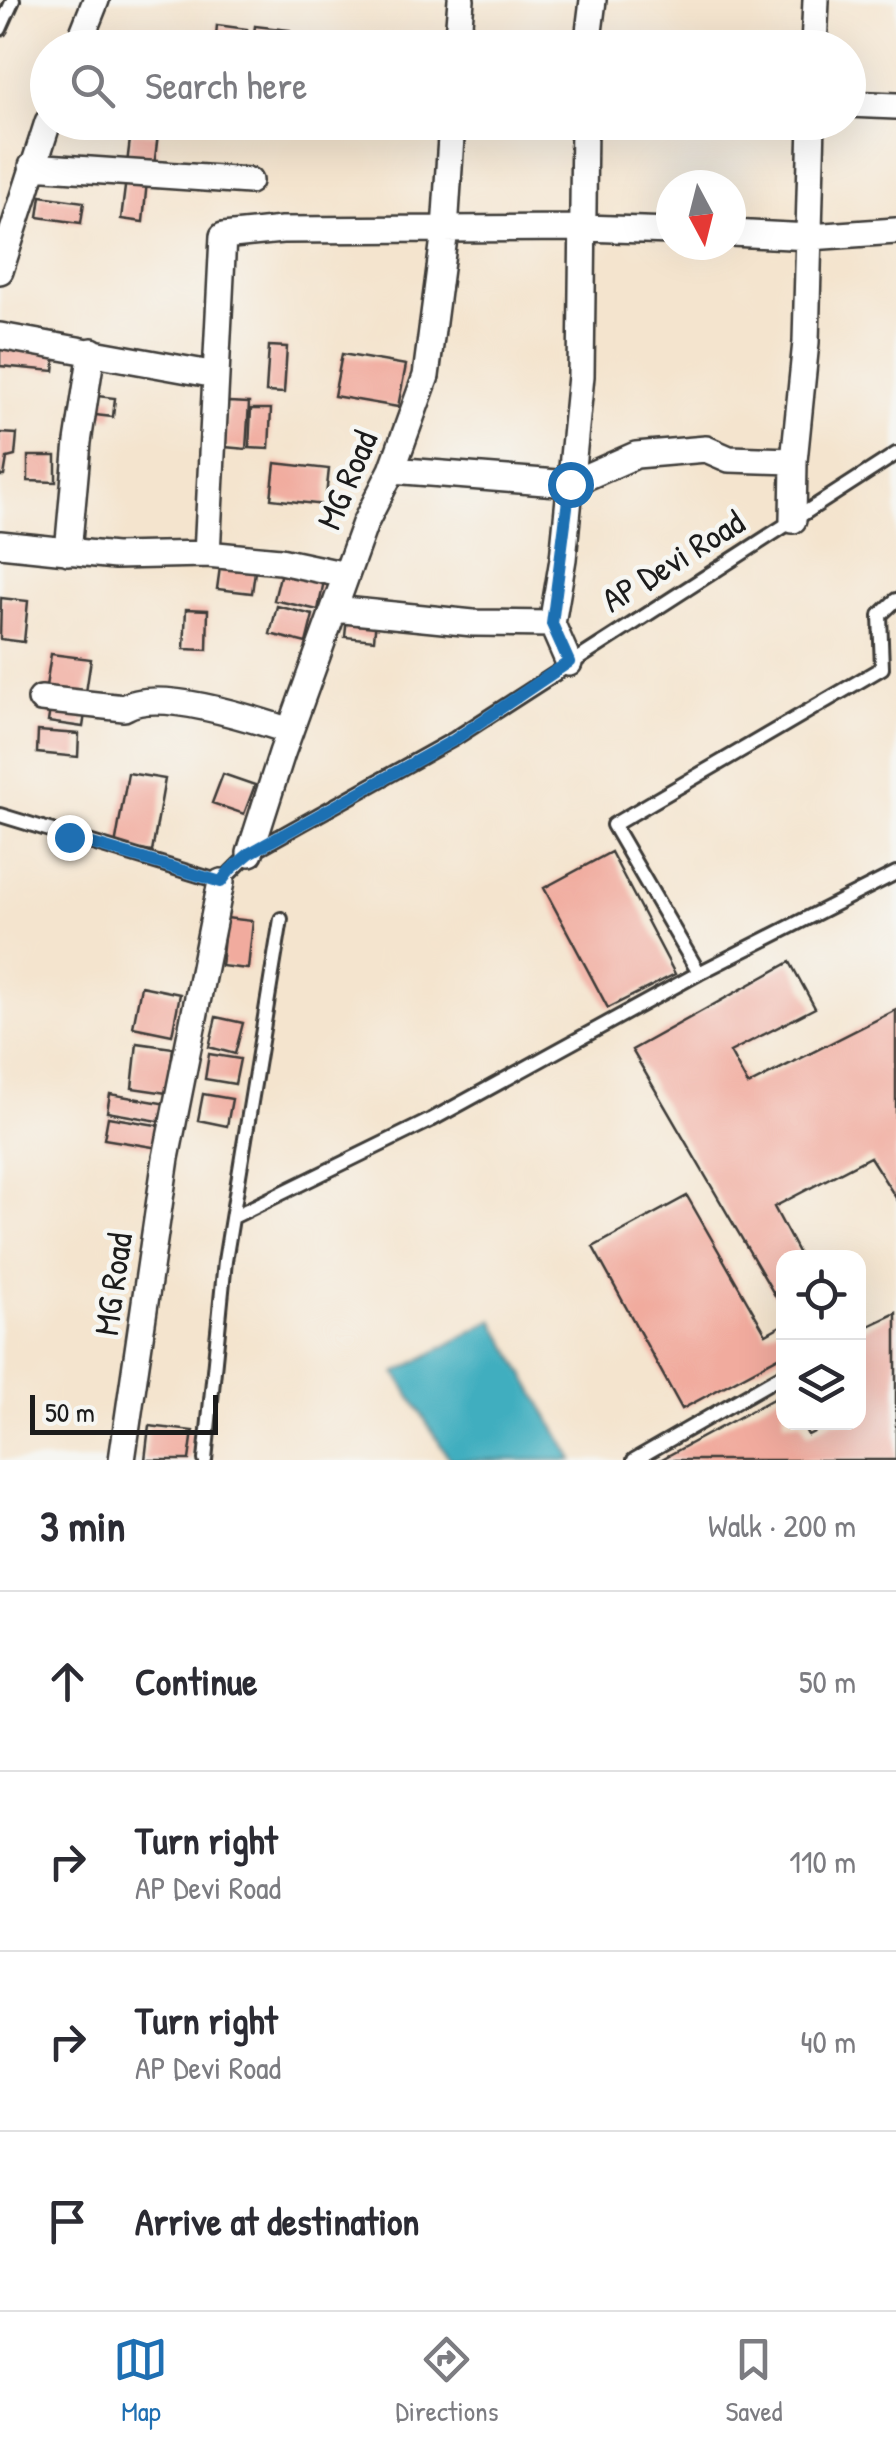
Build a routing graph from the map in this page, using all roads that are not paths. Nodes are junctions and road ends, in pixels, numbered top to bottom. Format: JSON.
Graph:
{"nodes":[{"id":1,"x":13,"y":0,"type":"edge"},
{"id":2,"x":96,"y":0,"type":"edge"},
{"id":3,"x":461,"y":0,"type":"edge"},
{"id":4,"x":593,"y":0,"type":"edge"},
{"id":5,"x":816,"y":0,"type":"edge"},
{"id":6,"x":0,"y":29,"type":"edge"},
{"id":7,"x":84,"y":30,"type":"edge"},
{"id":8,"x":458,"y":30,"type":"edge"},
{"id":9,"x":589,"y":30,"type":"edge"},
{"id":10,"x":815,"y":30,"type":"edge"},
{"id":11,"x":866,"y":105,"type":"edge"},
{"id":12,"x":896,"y":106,"type":"edge"},
{"id":13,"x":41,"y":140,"type":"edge"},
{"id":14,"x":451,"y":140,"type":"edge"},
{"id":15,"x":584,"y":140,"type":"edge"},
{"id":16,"x":812,"y":140,"type":"edge"},
{"id":17,"x":32,"y":166,"type":"junction"},
{"id":18,"x":249,"y":182,"type":"dead end"},
{"id":19,"x":585,"y":228,"type":"junction"},
{"id":20,"x":445,"y":230,"type":"junction"},
{"id":21,"x":656,"y":230,"type":"edge"},
{"id":22,"x":896,"y":231,"type":"edge"},
{"id":23,"x":746,"y":234,"type":"edge"},
{"id":24,"x":810,"y":237,"type":"junction"},
{"id":25,"x":0,"y":271,"type":"edge"},
{"id":26,"x":0,"y":336,"type":"edge"},
{"id":27,"x":92,"y":351,"type":"junction"},
{"id":28,"x":216,"y":375,"type":"junction"},
{"id":29,"x":896,"y":454,"type":"edge"},
{"id":30,"x":794,"y":461,"type":"junction"},
{"id":31,"x":392,"y":470,"type":"junction"},
{"id":32,"x":570,"y":484,"type":"junction"},
{"id":33,"x":792,"y":520,"type":"junction"},
{"id":34,"x":0,"y":544,"type":"edge"},
{"id":35,"x":68,"y":552,"type":"junction"},
{"id":36,"x":207,"y":554,"type":"junction"},
{"id":37,"x":346,"y":575,"type":"junction"},
{"id":38,"x":896,"y":600,"type":"edge"},
{"id":39,"x":334,"y":609,"type":"junction"},
{"id":40,"x":552,"y":624,"type":"junction"},
{"id":41,"x":569,"y":662,"type":"junction"},
{"id":42,"x":42,"y":699,"type":"dead end"},
{"id":43,"x":290,"y":732,"type":"junction"},
{"id":44,"x":0,"y":815,"type":"edge"},
{"id":45,"x":250,"y":853,"type":"junction"},
{"id":46,"x":896,"y":873,"type":"edge"},
{"id":47,"x":221,"y":882,"type":"junction"},
{"id":48,"x":281,"y":919,"type":"dead end"},
{"id":49,"x":699,"y":973,"type":"junction"},
{"id":50,"x":233,"y":1217,"type":"junction"},
{"id":51,"x":776,"y":1379,"type":"edge"},
{"id":52,"x":122,"y":1460,"type":"edge"},
{"id":53,"x":205,"y":1460,"type":"edge"},
{"id":54,"x":634,"y":1460,"type":"edge"}],
"edges":[{"from":1,"to":6,"type":"lane"},
{"from":2,"to":7,"type":"street"},
{"from":3,"to":8,"type":"street"},
{"from":4,"to":9,"type":"street"},
{"from":5,"to":10,"type":"street"},
{"from":11,"to":12,"type":"street"},
{"from":13,"to":17,"type":"street"},
{"from":14,"to":20,"type":"street","name":"MG Road"},
{"from":15,"to":19,"type":"street"},
{"from":16,"to":24,"type":"street"},
{"from":17,"to":18,"type":"street"},
{"from":17,"to":25,"type":"street"},
{"from":19,"to":20,"type":"street"},
{"from":19,"to":21,"type":"street"},
{"from":19,"to":32,"type":"street"},
{"from":20,"to":28,"type":"street"},
{"from":20,"to":31,"type":"street","name":"MG Road"},
{"from":22,"to":24,"type":"street"},
{"from":23,"to":24,"type":"street"},
{"from":24,"to":30,"type":"street"},
{"from":26,"to":27,"type":"street"},
{"from":27,"to":28,"type":"street"},
{"from":27,"to":35,"type":"street"},
{"from":28,"to":36,"type":"street"},
{"from":29,"to":33,"type":"lane","name":"AP Devi Road"},
{"from":30,"to":32,"type":"street"},
{"from":30,"to":33,"type":"street"},
{"from":31,"to":32,"type":"street"},
{"from":31,"to":37,"type":"street","name":"MG Road"},
{"from":32,"to":40,"type":"street"},
{"from":33,"to":41,"type":"lane","name":"AP Devi Road"},
{"from":34,"to":35,"type":"street"},
{"from":35,"to":36,"type":"street"},
{"from":36,"to":37,"type":"street"},
{"from":37,"to":39,"type":"street","name":"MG Road"},
{"from":38,"to":49,"type":"lane"},
{"from":39,"to":40,"type":"street"},
{"from":39,"to":43,"type":"street","name":"MG Road"},
{"from":40,"to":41,"type":"street"},
{"from":41,"to":45,"type":"lane","name":"AP Devi Road"},
{"from":42,"to":43,"type":"street"},
{"from":43,"to":45,"type":"street","name":"MG Road"},
{"from":44,"to":47,"type":"lane"},
{"from":45,"to":47,"type":"lane","name":"AP Devi Road"},
{"from":46,"to":49,"type":"lane"},
{"from":47,"to":52,"type":"street","name":"MG Road"},
{"from":48,"to":50,"type":"lane"},
{"from":49,"to":50,"type":"lane"},
{"from":50,"to":53,"type":"lane"},
{"from":51,"to":54,"type":"lane"}]}
